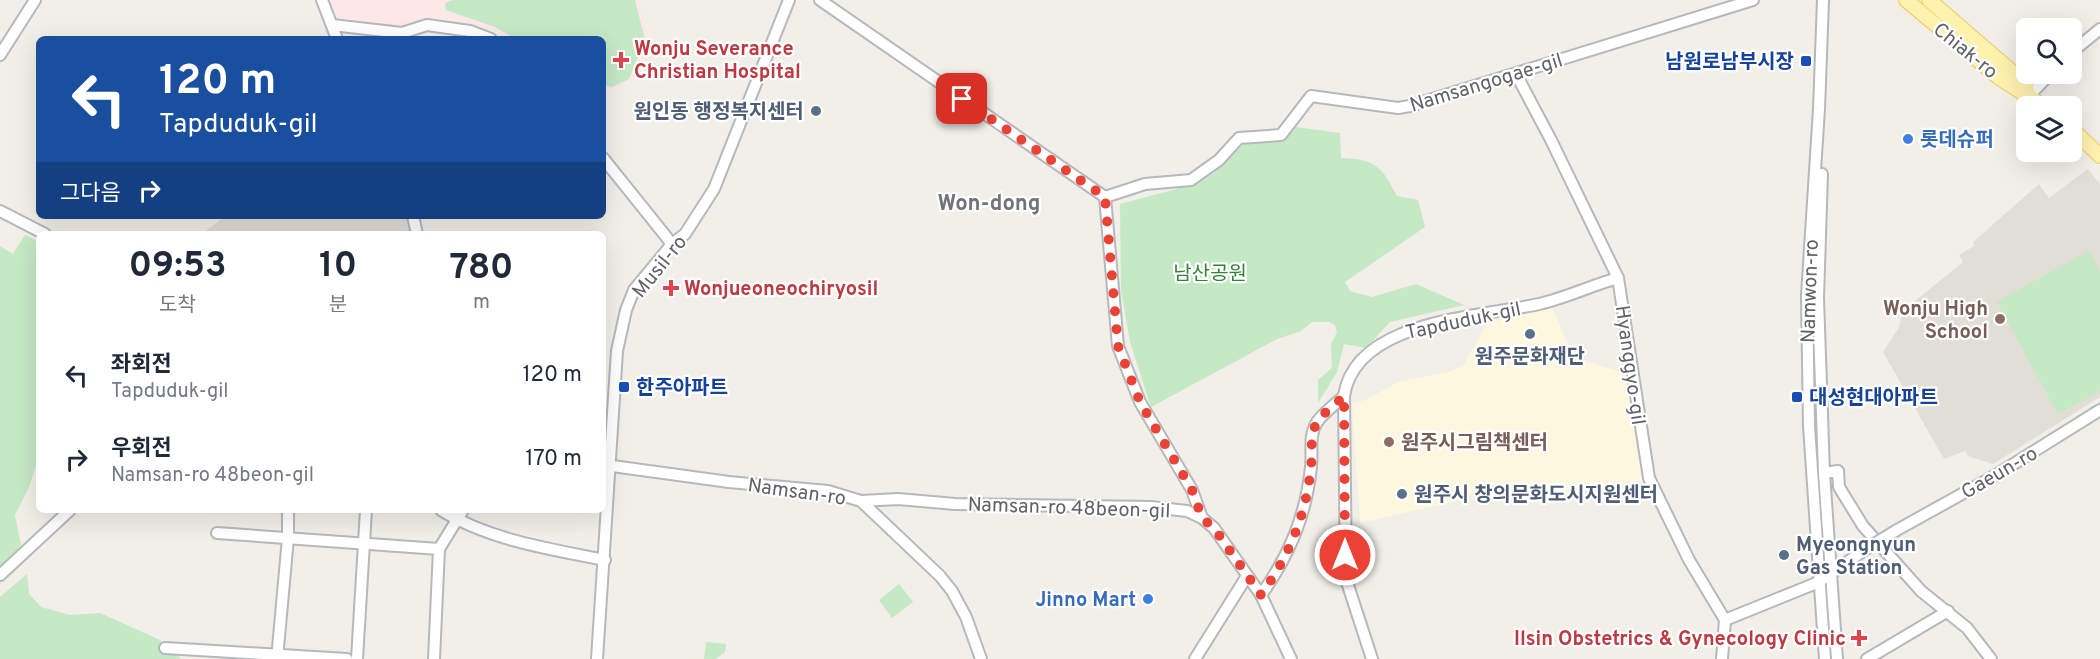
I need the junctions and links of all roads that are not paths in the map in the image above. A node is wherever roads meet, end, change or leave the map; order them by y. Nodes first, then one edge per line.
1 (35, 0) edge
2 (322, 0) edge
3 (789, 0) edge
4 (820, 0) edge
5 (1753, 0) edge
6 (1823, 0) edge
7 (1830, 0) edge
8 (1906, 0) edge
9 (1929, 0) edge
10 (332, 25) junction
11 (2100, 29) edge
12 (336, 36) edge
13 (482, 36) edge
14 (2082, 44) edge
15 (0, 55) edge
16 (1516, 75) junction
17 (2040, 84) edge
18 (2029, 96) junction
19 (2082, 139) edge
20 (2100, 156) edge
21 (606, 162) edge
22 (1105, 197) junction
23 (0, 210) edge
24 (39, 231) edge
25 (672, 244) junction
26 (1618, 278) junction
27 (1344, 396) junction
28 (2100, 410) edge
29 (607, 465) edge
30 (1824, 473) junction
31 (861, 501) junction
32 (606, 512) edge
33 (67, 513) edge
34 (288, 513) edge
35 (366, 513) edge
36 (446, 513) edge
37 (461, 513) edge
38 (606, 513) edge
39 (1202, 518) junction
40 (457, 520) junction
41 (217, 533) dead end
42 (288, 538) junction
43 (366, 543) junction
44 (439, 549) junction
45 (605, 560) junction
46 (1832, 574) junction
47 (0, 575) edge
48 (1247, 576) junction
49 (1819, 582) junction
50 (1261, 595) junction
51 (1948, 611) junction
52 (1725, 620) junction
53 (165, 648) dead end
54 (277, 657) edge
55 (1990, 658) edge
56 (346, 659) edge
57 (357, 659) edge
58 (434, 659) edge
59 (597, 659) edge
60 (981, 659) edge
61 (1194, 659) edge
62 (1291, 659) edge
63 (1372, 659) edge
64 (1722, 659) edge
65 (1825, 659) edge
66 (1838, 659) edge
67 (1867, 659) edge

1 - 15 street
2 - 10 street
3 - 25 street, Musil-ro
4 - 22 street
5 - 16 street, Namsangogae-gil
6 - 49 street, Namwon-ro
7 - 30 street, Namwon-ro
8 - 18 main road, Chiak-ro
9 - 18 main road, Chiak-ro
10 - 12 street
10 - 13 street
11 - 14 street
16 - 22 street, Namsangogae-gil
16 - 26 street, Hyanggyo-gil
17 - 18 street
19 - 20 main road
21 - 25 street
22 - 39 street
23 - 24 street
25 - 29 street, Musil-ro
26 - 27 street, Tapduduk-gil
26 - 52 street, Hyanggyo-gil
27 - 50 street, Tapduduk-gil
27 - 63 street
28 - 46 street, Gaeun-ro, bridge
29 - 31 street, Namsan-ro
29 - 32 street, Musil-ro
30 - 46 street, Namwon-ro
30 - 51 street
31 - 39 street, Namsan-ro 48beon-gil
31 - 60 street, Namsan-ro
33 - 47 street
34 - 42 street
35 - 43 street
36 - 40 street
37 - 40 street
38 - 45 street, Musil-ro
39 - 48 street
40 - 44 street
40 - 45 street
41 - 42 street
42 - 43 street
42 - 54 street
43 - 44 street
43 - 57 street
44 - 58 street
45 - 59 street, Musil-ro
46 - 49 street
46 - 66 street, Namwon-ro
48 - 50 street
48 - 61 street
49 - 52 street
49 - 65 street, Namwon-ro
50 - 62 street
51 - 55 street
51 - 67 street
52 - 64 street
53 - 54 street
54 - 56 street

